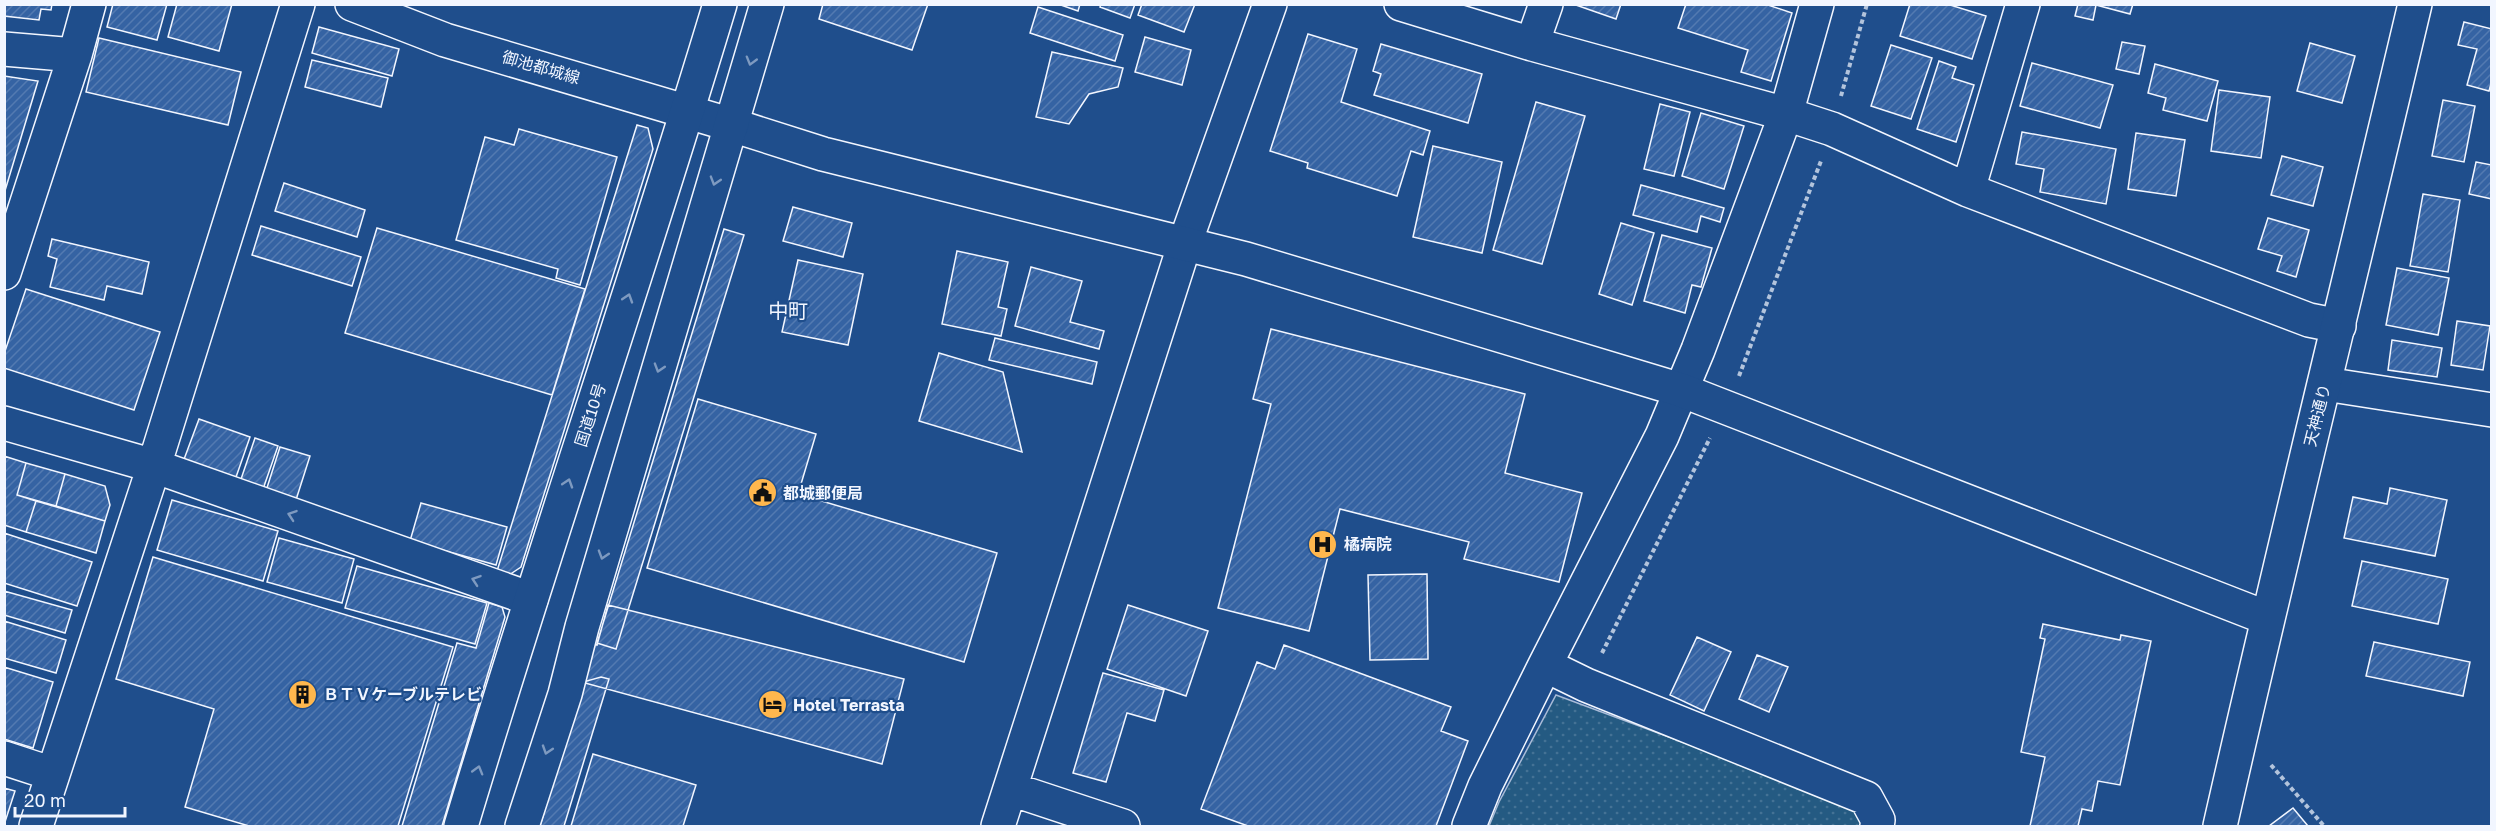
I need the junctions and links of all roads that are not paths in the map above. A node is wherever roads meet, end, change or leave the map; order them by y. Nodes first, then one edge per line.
1 (88, 4) edge
2 (298, 4) edge
3 (352, 4) edge
4 (720, 4) edge
5 (767, 4) edge
6 (1270, 4) edge
7 (1401, 4) edge
8 (1546, 4) edge
9 (1817, 4) edge
10 (2023, 4) edge
11 (2415, 4) edge
12 (1532, 44) junction
13 (4, 49) edge
14 (75, 55) junction
15 (688, 112) junction
16 (1786, 114) junction
17 (732, 125) junction
18 (1968, 190) junction
19 (1185, 243) junction
20 (4, 273) edge
21 (2339, 326) junction
22 (2325, 384) junction
23 (1681, 390) junction
24 (2492, 410) edge
25 (4, 423) edge
26 (154, 466) junction
27 (531, 599) junction
28 (2267, 618) junction
29 (1545, 665) junction
30 (4, 758) edge
31 (53, 774) junction
32 (1011, 789) junction
33 (36, 826) edge
34 (461, 826) edge
35 (522, 826) edge
36 (998, 826) edge
37 (1123, 826) edge
38 (1469, 826) edge
39 (1876, 826) edge
40 (2220, 826) edge

1 - 14 main road
2 - 26 main road
3 - 15 main road, 御池都城線
4 - 15 main road, 国道10号
5 -> 17 main road
6 - 19 main road
7 - 12 main road
8 - 12 main road
9 - 16 main road
10 - 18 main road
11 - 21 main road, 天神通り
12 - 16 main road
13 - 14 main road
14 - 20 main road
15 - 17 main road, 御池都城線
27 -> 15 main road, 国道10号
16 - 18 main road
16 - 23 main road
17 - 19 main road, 御池都城線
17 -> 35 main road
18 - 21 main road
19 - 23 main road, 御池都城線
19 - 32 main road
21 - 22 main road, 天神通り
22 - 24 main road
22 - 28 main road, 天神通り
23 - 28 main road, 御池都城線
23 - 29 main road
25 - 26 main road
27 -> 26 main road
26 - 31 main road
34 -> 27 main road, 国道10号
28 - 40 main road, 天神通り
29 - 38 main road
29 - 39 main road
30 - 31 main road
31 - 33 main road
32 - 36 main road
32 - 37 main road

